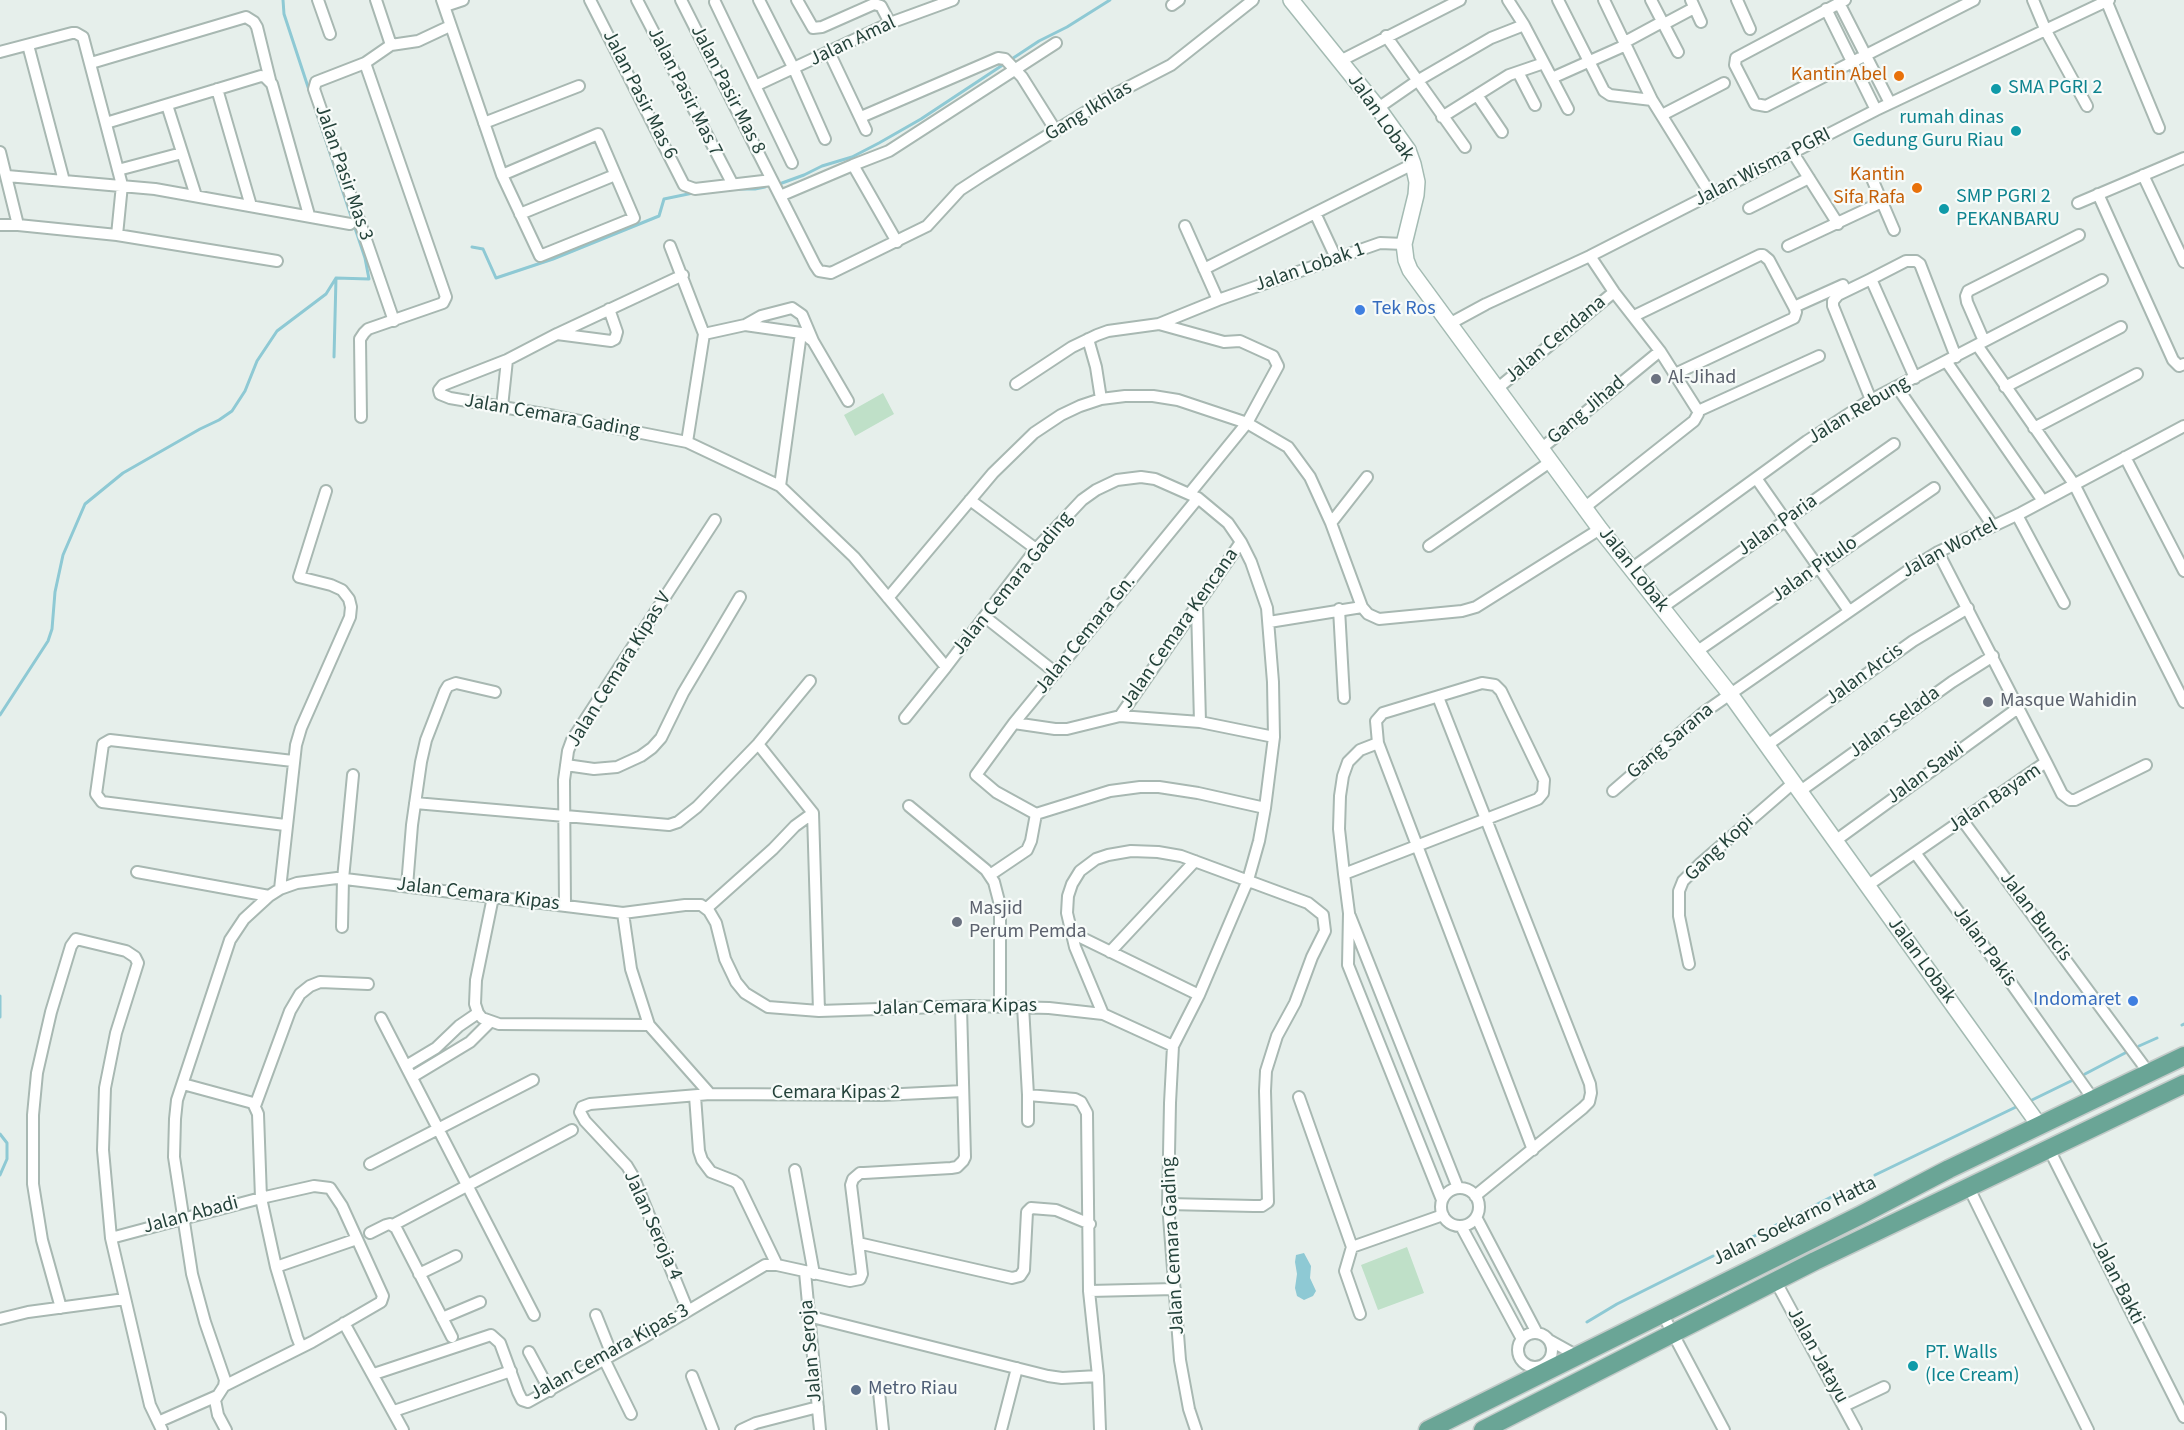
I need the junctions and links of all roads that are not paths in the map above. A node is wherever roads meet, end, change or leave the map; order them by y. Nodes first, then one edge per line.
1 (318, 0) edge
2 (376, 0) edge
3 (463, 0) edge
4 (590, 0) edge
5 (637, 0) edge
6 (681, 0) edge
7 (759, 0) edge
8 (798, 0) edge
9 (850, 0) edge
10 (953, 0) edge
11 (1253, 0) edge
12 (1291, 0) edge
13 (1460, 0) edge
14 (1508, 0) edge
15 (1558, 0) edge
16 (1604, 0) edge
17 (1651, 0) edge
18 (1737, 0) edge
19 (1974, 0) edge
20 (2033, 0) edge
21 (2107, 0) edge
22 (1842, 1) edge
23 (715, 2) dead end
24 (444, 3) edge
25 (1695, 3) edge
26 (1826, 9) junction
27 (856, 12) junction
28 (1701, 22) dead end
29 (890, 23) junction
30 (1663, 23) junction
31 (1524, 25) junction
32 (450, 26) junction
33 (1750, 28) dead end
34 (2046, 31) junction
35 (330, 34) dead end
36 (1386, 36) junction
37 (1056, 43) dead end
38 (1625, 43) junction
39 (28, 45) junction
40 (392, 45) junction
41 (0, 52) edge
42 (829, 52) junction
43 (1678, 52) dead end
44 (1866, 54) junction
45 (1340, 61) junction
46 (1589, 62) junction
47 (1852, 62) junction
48 (91, 63) junction
49 (365, 63) junction
50 (1544, 63) junction
51 (794, 69) junction
52 (1016, 69) junction
53 (1518, 72) junction
54 (1552, 78) junction
55 (270, 80) junction
56 (1417, 81) junction
57 (1724, 84) dead end
58 (579, 86) dead end
59 (754, 87) junction
60 (217, 89) junction
61 (1477, 95) junction
62 (1652, 100) junction
63 (1890, 103) junction
64 (167, 105) junction
65 (1535, 105) dead end
66 (2087, 106) dead end
67 (1378, 108) junction
68 (1568, 109) dead end
69 (1876, 110) junction
70 (1662, 115) junction
71 (861, 117) junction
72 (1442, 117) junction
73 (106, 123) junction
74 (484, 123) junction
75 (2159, 128) dead end
76 (866, 130) dead end
77 (1056, 131) junction
78 (1502, 132) dead end
79 (825, 139) dead end
80 (1465, 147) dead end
81 (0, 152) edge
82 (182, 153) junction
83 (1793, 153) junction
84 (2184, 158) edge
85 (792, 163) dead end
86 (1413, 164) junction
87 (853, 165) junction
88 (118, 170) junction
89 (502, 175) junction
90 (615, 175) junction
91 (2143, 175) junction
92 (7, 176) junction
93 (1809, 178) junction
94 (772, 180) junction
95 (1873, 181) dead end
96 (64, 182) junction
97 (732, 183) junction
98 (122, 185) junction
99 (2097, 194) junction
100 (1711, 195) junction
101 (196, 196) junction
102 (780, 196) junction
103 (1882, 202) junction
104 (2078, 203) dead end
105 (251, 206) junction
106 (1749, 208) dead end
107 (1315, 213) junction
108 (520, 214) junction
109 (309, 215) junction
110 (350, 224) dead end
111 (1838, 224) junction
112 (0, 225) edge
113 (18, 225) junction
114 (1185, 226) dead end
115 (1894, 230) dead end
116 (117, 235) junction
117 (2079, 235) dead end
118 (897, 242) junction
119 (1404, 244) junction
120 (670, 246) dead end
121 (1788, 246) dead end
122 (1590, 256) junction
123 (1336, 258) junction
124 (1904, 259) dead end
125 (277, 261) dead end
126 (2184, 262) edge
127 (1204, 268) junction
128 (683, 275) junction
129 (1871, 279) junction
130 (2102, 280) dead end
131 (1614, 292) junction
132 (1218, 300) junction
133 (1794, 307) junction
134 (609, 309) junction
135 (1634, 316) junction
136 (394, 321) junction
137 (1451, 323) junction
138 (1159, 324) junction
139 (745, 325) junction
140 (2121, 327) dead end
141 (704, 333) junction
142 (801, 333) junction
143 (556, 334) junction
144 (1088, 339) junction
145 (813, 341) junction
146 (1981, 343) junction
147 (1660, 351) junction
148 (1819, 356) dead end
149 (1951, 359) junction
150 (507, 360) junction
151 (2184, 364) edge
152 (1675, 374) junction
153 (2137, 374) dead end
154 (1915, 378) junction
155 (1016, 384) dead end
156 (1897, 387) junction
157 (2005, 387) junction
158 (1498, 388) junction
159 (1101, 399) junction
160 (1871, 400) junction
161 (848, 401) dead end
162 (501, 407) junction
163 (1696, 416) junction
164 (361, 417) dead end
165 (1247, 423) junction
166 (2184, 426) edge
167 (2034, 428) junction
168 (687, 442) junction
169 (1894, 444) dead end
170 (1546, 455) junction
171 (2126, 457) junction
172 (1367, 477) dead end
173 (1756, 478) junction
174 (2074, 484) junction
175 (780, 486) junction
176 (1934, 488) dead end
177 (326, 491) dead end
178 (1194, 496) junction
179 (970, 500) junction
180 (2043, 501) junction
181 (1584, 508) junction
182 (2017, 514) junction
183 (715, 520) dead end
184 (1787, 520) junction
185 (1330, 523) junction
186 (1993, 526) junction
187 (1600, 529) junction
188 (1241, 542) junction
189 (1429, 546) dead end
190 (1036, 549) junction
191 (1938, 552) junction
192 (1631, 569) junction
193 (1819, 569) junction
194 (2184, 571) edge
195 (740, 597) dead end
196 (888, 598) junction
197 (2064, 603) dead end
198 (1197, 606) junction
199 (1362, 607) junction
200 (1663, 607) junction
201 (1968, 608) junction
202 (1340, 609) junction
203 (1849, 611) junction
204 (985, 617) junction
205 (1269, 622) junction
206 (1696, 652) junction
207 (1993, 656) junction
208 (946, 668) junction
209 (1056, 673) junction
210 (810, 681) dead end
211 (495, 692) dead end
212 (1730, 694) junction
213 (1438, 697) junction
214 (1344, 699) dead end
215 (2184, 702) edge
216 (2018, 708) junction
217 (1119, 716) junction
218 (905, 718) dead end
219 (1200, 722) junction
220 (1014, 723) junction
221 (1274, 737) junction
222 (1378, 743) junction
223 (758, 744) junction
224 (1766, 746) junction
225 (293, 761) junction
226 (2046, 762) junction
227 (566, 765) junction
228 (2146, 765) dead end
229 (353, 774) dead end
230 (1796, 788) junction
231 (1613, 791) dead end
232 (415, 803) junction
233 (909, 806) dead end
234 (1265, 808) junction
235 (813, 813) junction
236 (1036, 814) junction
237 (564, 815) junction
238 (1486, 819) junction
239 (1963, 820) junction
240 (285, 825) junction
241 (1835, 841) junction
242 (1417, 845) junction
243 (1916, 854) junction
244 (1195, 861) junction
245 (137, 872) dead end
246 (1344, 874) junction
247 (990, 875) junction
248 (343, 879) junction
249 (1248, 880) junction
250 (407, 886) junction
251 (1867, 886) junction
252 (280, 889) junction
253 (269, 896) junction
254 (493, 897) junction
255 (565, 905) junction
256 (707, 908) junction
257 (623, 913) junction
258 (1349, 913) junction
259 (342, 927) dead end
260 (1070, 932) junction
261 (1110, 952) junction
262 (1689, 964) dead end
263 (368, 984) dead end
264 (1199, 994) junction
265 (961, 1006) junction
266 (1000, 1006) junction
267 (1023, 1006) junction
268 (819, 1011) junction
269 (478, 1013) junction
270 (1103, 1014) junction
271 (381, 1018) dead end
272 (490, 1023) junction
273 (649, 1024) junction
274 (448, 1037) junction
275 (1173, 1046) junction
276 (458, 1049) junction
277 (425, 1054) junction
278 (2184, 1056) edge
279 (432, 1065) junction
280 (406, 1066) junction
281 (2149, 1073) junction
282 (412, 1077) junction
283 (533, 1080) dead end
284 (183, 1084) junction
285 (2184, 1084) edge
286 (963, 1091) junction
287 (710, 1094) junction
288 (1028, 1095) junction
289 (695, 1096) junction
290 (1299, 1097) dead end
291 (2093, 1099) junction
292 (255, 1106) junction
293 (1028, 1121) dead end
294 (2039, 1125) junction
295 (438, 1129) junction
296 (572, 1130) dead end
297 (2049, 1149) junction
298 (1533, 1150) junction
299 (370, 1164) dead end
300 (795, 1170) dead end
301 (467, 1186) junction
302 (1968, 1186) junction
303 (1458, 1188) junction
304 (1475, 1196) junction
305 (261, 1198) junction
306 (1442, 1200) junction
307 (1168, 1204) junction
308 (1443, 1215) junction
309 (183, 1217) junction
310 (1476, 1217) junction
311 (1090, 1224) junction
312 (393, 1225) junction
313 (1461, 1226) junction
314 (370, 1233) dead end
315 (111, 1238) junction
316 (357, 1239) junction
317 (858, 1243) junction
318 (1352, 1247) junction
319 (456, 1256) dead end
320 (777, 1264) junction
321 (276, 1267) junction
322 (810, 1273) junction
323 (419, 1274) junction
324 (1776, 1282) junction
325 (1175, 1289) junction
326 (1089, 1292) junction
327 (125, 1299) junction
328 (480, 1302) dead end
329 (61, 1308) junction
330 (688, 1311) junction
331 (1662, 1312) junction
332 (1359, 1314) dead end
333 (534, 1315) dead end
334 (596, 1315) dead end
335 (808, 1316) junction
336 (442, 1318) junction
337 (0, 1319) edge
338 (344, 1323) junction
339 (1537, 1333) junction
340 (1673, 1334) junction
341 (452, 1337) dead end
342 (1522, 1339) junction
343 (1549, 1340) junction
344 (301, 1347) junction
345 (529, 1352) dead end
346 (1519, 1355) junction
347 (1576, 1355) junction
348 (608, 1357) junction
349 (1017, 1368) junction
350 (511, 1371) junction
351 (374, 1374) junction
352 (692, 1376) dead end
353 (1098, 1376) junction
354 (1519, 1384) junction
355 (224, 1386) junction
356 (1884, 1387) dead end
357 (550, 1390) junction
358 (879, 1392) dead end
359 (217, 1396) junction
360 (1844, 1406) junction
361 (818, 1407) junction
362 (394, 1411) junction
363 (631, 1414) dead end
364 (2184, 1417) edge
365 (0, 1418) edge
366 (160, 1426) edge
367 (0, 1430) edge
368 (226, 1430) edge
369 (403, 1430) edge
370 (713, 1430) edge
371 (741, 1430) edge
372 (820, 1430) edge
373 (883, 1430) edge
374 (1001, 1430) edge
375 (1100, 1430) edge
376 (1196, 1430) edge
377 (1428, 1430) edge
378 (1482, 1430) edge
379 (1724, 1430) edge
380 (1856, 1430) edge
381 (2088, 1430) edge

1 - 35 street
2 - 40 street
3 - 24 street
4 - 97 street, Jalan Pasir Mas 6
5 - 97 street, Jalan Pasir Mas 7
6 - 94 street, Jalan Pasir Mas 8
7 - 51 street
8 - 27 street
9 - 27 street
10 - 29 street, Jalan Amal
11 - 77 street, Gang Ikhlas
12 - 45 main road, Jalan Lobak
13 - 36 street
14 - 31 street
15 - 46 street
16 - 38 street
17 - 30 street
18 - 33 street
19 - 44 street
20 - 34 street
21 - 34 street, Jalan Wisma PGRI
21 - 75 street
22 - 26 street
22 - 44 street
23 - 59 street
24 - 32 street
25 - 28 street
25 - 30 street
26 - 47 street
26 - 47 street
27 - 29 street
29 - 42 street, Jalan Amal
30 - 38 street
30 - 43 street
31 - 50 street
31 - 56 street
32 - 40 street
32 - 74 street
34 - 63 street, Jalan Wisma PGRI
34 - 66 street
36 - 45 street
36 - 56 street
37 - 52 street
38 - 46 street
38 - 62 street
39 - 41 street
39 - 48 street
39 - 96 street
40 - 49 street, Jalan Pasir Mas 3
42 - 51 street, Jalan Amal
42 - 71 street
44 - 47 street
44 - 63 street
45 - 67 main road, Jalan Lobak
46 - 54 street
46 - 62 street
47 - 69 street
48 - 55 street
48 - 73 street
49 - 136 street, Jalan Pasir Mas 3
49 - 136 street
50 - 53 street
50 - 54 street
51 - 59 street, Jalan Amal
51 - 79 street
52 - 71 street
52 - 77 street
52 - 87 street
53 - 61 street
53 - 65 street
54 - 68 street
55 - 60 street
55 - 109 street
56 - 67 street
56 - 72 street
57 - 70 street
58 - 74 street
59 - 85 street
60 - 64 street
60 - 105 street
61 - 72 street
61 - 78 street
62 - 70 street
63 - 69 street, Jalan Wisma PGRI
64 - 73 street
64 - 82 street
67 - 86 main road, Jalan Lobak
69 - 83 street, Jalan Wisma PGRI
70 - 100 street
71 - 76 street
72 - 80 street
73 - 88 street
74 - 89 street
77 - 118 street, Gang Ikhlas
81 - 92 street
82 - 88 street
82 - 101 street
83 - 93 street
83 - 100 street, Jalan Wisma PGRI
84 - 91 street
86 - 107 street
86 - 119 main road, Jalan Lobak
87 - 102 street
87 - 118 street
88 - 98 street
89 - 90 street
89 - 108 street
90 - 108 street
90 - 108 street
91 - 99 street
91 - 126 street
92 - 96 street
92 - 113 street
93 - 106 street
93 - 111 street
94 - 97 street
94 - 102 street, Jalan Pasir Mas 8
95 - 103 street
96 - 98 street
98 - 101 street
98 - 116 street
99 - 104 street
99 - 151 street
100 - 122 street, Jalan Wisma PGRI
101 - 105 street
102 - 118 street, Jalan Pasir Mas 8
103 - 111 street
103 - 115 street
105 - 109 street
107 - 123 street
107 - 127 street
109 - 110 street
111 - 121 street
112 - 113 street
113 - 116 street
114 - 127 street
116 - 125 street
117 - 146 street
119 - 123 street, Jalan Lobak 1
119 - 137 main road, Jalan Lobak
120 - 128 street
122 - 131 street
122 - 137 street, Jalan Wisma PGRI
123 - 132 street, Jalan Lobak 1
124 - 133 street
127 - 132 street
128 - 134 street
128 - 141 street
129 - 149 street
129 - 154 street
129 - 160 street
130 - 146 street, Jalan Rebung
131 - 135 street
131 - 158 street, Jalan Cendana
132 - 138 street, Jalan Lobak 1
133 - 135 street
133 - 152 street
134 - 143 street
134 - 143 street
135 - 147 street
136 - 164 street
137 - 158 main road, Jalan Lobak
138 - 144 street
138 - 165 street, Jalan Cemara Gn.
139 - 141 street
139 - 142 street
139 - 145 street
140 - 157 street
141 - 168 street
142 - 145 street
142 - 175 street
143 - 150 street
144 - 155 street
144 - 159 street
145 - 161 street
146 - 149 street, Jalan Rebung
146 - 157 street
147 - 152 street
147 - 170 street, Gang Jihad
148 - 163 street
149 - 154 street, Jalan Rebung
149 - 180 street
150 - 162 street
150 - 162 street, Jalan Cemara Gading
152 - 163 street
153 - 167 street
154 - 156 street, Jalan Rebung
156 - 160 street, Jalan Rebung
156 - 186 street
157 - 167 street
158 - 170 main road, Jalan Lobak
159 - 165 street
159 - 179 street
160 - 173 street, Jalan Rebung
162 - 168 street, Jalan Cemara Gading
163 - 181 street
165 - 178 street, Jalan Cemara Gn.
165 - 185 street
166 - 171 street, Jalan Wortel
167 - 174 street
168 - 175 street, Jalan Cemara Gading
169 - 184 street, Jalan Paria
170 - 181 main road, Jalan Lobak
170 - 189 street, Gang Jihad
171 - 174 street, Jalan Wortel
171 - 194 street
172 - 185 street
173 - 184 street
173 - 192 street, Jalan Rebung
174 - 180 street, Jalan Wortel
174 - 215 street
175 - 196 street, Jalan Cemara Gading
176 - 193 street, Jalan Pitulo
177 - 225 street
178 - 188 street, Jalan Cemara Gading
178 - 190 street, Jalan Cemara Gading
178 - 209 street, Jalan Cemara Gn.
179 - 190 street
179 - 196 street
180 - 182 street, Jalan Wortel
181 - 187 main road, Jalan Lobak
182 - 186 street, Jalan Wortel
182 - 197 street
183 - 227 street, Jalan Cemara Kipas V
184 - 193 street
184 - 200 street, Jalan Paria
185 - 199 street
186 - 191 street, Jalan Wortel
187 - 192 main road, Jalan Lobak
187 - 199 street
188 - 198 street, Jalan Cemara Kencana
188 - 205 street, Jalan Cemara Gading
190 - 204 street, Jalan Cemara Gading
191 - 201 street
191 - 203 street, Jalan Wortel
192 - 200 main road, Jalan Lobak
193 - 203 street
193 - 206 street, Jalan Pitulo
195 - 227 street
196 - 208 street, Jalan Cemara Gading
198 - 217 street, Jalan Cemara Kencana
198 - 219 street
199 - 202 street
200 - 206 main road, Jalan Lobak
201 - 207 street
201 - 224 street, Jalan Arcis
202 - 205 street
202 - 214 street
203 - 212 street, Jalan Wortel
204 - 208 street, Jalan Cemara Gading
204 - 209 street
205 - 221 street, Jalan Cemara Gading
206 - 212 main road, Jalan Lobak
207 - 216 street
207 - 230 street, Jalan Selada
208 - 218 street
209 - 220 street, Jalan Cemara Gn.
210 - 223 street
211 - 232 street
212 - 224 main road, Jalan Lobak
212 - 231 street, Gang Sarana
213 - 222 street
213 - 238 street
213 - 238 street
216 - 226 street
216 - 241 street, Jalan Sawi
217 - 219 street
217 - 220 street
219 - 221 street
220 - 236 street, Jalan Cemara Gn.
221 - 234 street, Jalan Cemara Gading
222 - 242 street
222 - 246 street
223 - 235 street
223 - 237 street
224 - 230 main road, Jalan Lobak
225 - 240 street
225 - 240 street
226 - 228 street, Jalan Bayam
226 - 239 street, Jalan Bayam
227 - 237 street, Jalan Cemara Kipas V
229 - 248 street
230 - 241 main road, Jalan Lobak
230 - 262 street, Gang Kopi
232 - 237 street
232 - 250 street
233 - 247 street
234 - 236 street
234 - 249 street, Jalan Cemara Gading
235 - 256 street
235 - 268 street
236 - 247 street
237 - 255 street, Jalan Cemara Kipas V
238 - 242 street
238 - 298 street
239 - 243 street, Jalan Bayam
239 - 281 street, Jalan Buncis
240 - 252 street
241 - 251 main road, Jalan Lobak
242 - 246 street
242 - 298 street
243 - 251 street, Jalan Bayam
243 - 291 street, Jalan Pakis
244 - 249 street
244 - 260 street
244 - 261 street
245 - 253 street
246 - 258 street
247 - 266 street
248 - 250 street, Jalan Cemara Kipas
248 - 252 street, Jalan Cemara Kipas
248 - 259 street
249 - 264 street, Jalan Cemara Gading
249 - 307 street
250 - 254 street, Jalan Cemara Kipas
251 - 294 main road, Jalan Lobak
252 - 253 street, Jalan Cemara Kipas
253 - 284 street, Jalan Cemara Kipas
254 - 255 street, Jalan Cemara Kipas
254 - 269 street
255 - 257 street, Jalan Cemara Kipas
256 - 257 street, Jalan Cemara Kipas
256 - 268 street, Jalan Cemara Kipas
257 - 273 street
258 - 303 street
258 - 306 street
260 - 261 street
260 - 270 street
261 - 264 street
263 - 292 street
264 - 275 street, Jalan Cemara Gading
265 - 266 street, Jalan Cemara Kipas
265 - 268 street, Jalan Cemara Kipas
265 - 286 street
266 - 267 street, Jalan Cemara Kipas
267 - 270 street, Jalan Cemara Kipas
267 - 288 street
269 - 272 street
269 - 274 street
270 - 275 street, Jalan Cemara Kipas
271 - 280 street
272 - 273 street
272 - 276 street
273 - 287 street
274 - 276 street
274 - 277 street
275 - 307 street, Jalan Cemara Gading
276 - 279 street
277 - 279 street
277 - 280 street
278 - 281 main road, Jalan Soekarno Hatta
279 - 282 street
280 - 282 street
281 - 291 main road, Jalan Soekarno Hatta
282 - 295 street
283 - 295 street
284 - 292 street
284 - 309 street, Jalan Cemara Kipas
285 - 297 main road
286 - 287 street, Cemara Kipas 2
286 - 317 street
287 - 289 street, Jalan Seroja 4
288 - 293 street
288 - 311 street
289 - 320 street
289 - 330 street, Jalan Seroja 4
290 - 318 street
291 - 294 main road, Jalan Soekarno Hatta
292 - 305 street
294 - 331 main road, Jalan Soekarno Hatta
295 - 299 street
295 - 301 street
296 - 301 street
297 - 302 main road
297 - 364 street, Jalan Bakti
298 - 304 street
300 - 322 street, Jalan Seroja
301 - 312 street
301 - 333 street
302 - 324 main road
302 - 381 street
303 - 304 street
303 - 306 street
304 - 310 street
305 - 309 street, Jalan Abadi
305 - 316 street
305 - 321 street, Jalan Abadi
306 - 308 street
307 - 325 street, Jalan Cemara Gading
308 - 313 street
308 - 318 street
309 - 315 street, Jalan Abadi
309 - 355 street, Jalan Cemara Kipas
310 - 313 street
310 - 339 street
311 - 317 street
311 - 326 street
312 - 314 street
312 - 323 street
313 - 342 street
315 - 327 street
315 - 329 street
316 - 321 street
316 - 338 street
317 - 322 street
318 - 332 street
319 - 323 street
320 - 322 street
320 - 330 street, Jalan Cemara Kipas 3
321 - 344 street, Jalan Abadi
322 - 335 street, Jalan Seroja
323 - 336 street
324 - 340 main road
324 - 360 street, Jalan Jatayu
325 - 326 street
325 - 376 street, Jalan Cemara Gading
326 - 353 street
327 - 329 street
327 - 366 street
328 - 336 street
329 - 337 street
330 - 348 street, Jalan Cemara Kipas 3
331 - 340 street
331 - 347 main road, Jalan Soekarno Hatta
334 - 348 street
335 - 349 street
335 - 361 street, Jalan Seroja
336 - 341 street
338 - 344 street
338 - 351 street
339 - 342 street
339 - 343 street
340 - 378 main road
340 - 379 street
342 - 346 street
343 - 346 street
343 - 347 street
344 - 355 street
345 - 357 street
346 - 354 street
347 - 354 main road, Jalan Soekarno Hatta
348 - 357 street, Jalan Cemara Kipas 3
348 - 363 street
349 - 353 street
349 - 374 street
350 - 351 street, Jalan Cemara Kipas 3
350 - 357 street, Jalan Cemara Kipas 3
350 - 362 street
351 - 362 street
352 - 370 street
353 - 375 street
354 - 377 main road, Jalan Soekarno Hatta
355 - 359 street
356 - 360 street
358 - 373 street
359 - 366 street
359 - 368 street
360 - 380 street, Jalan Jatayu
361 - 371 street
361 - 372 street, Jalan Seroja
362 - 369 street
365 - 367 street

